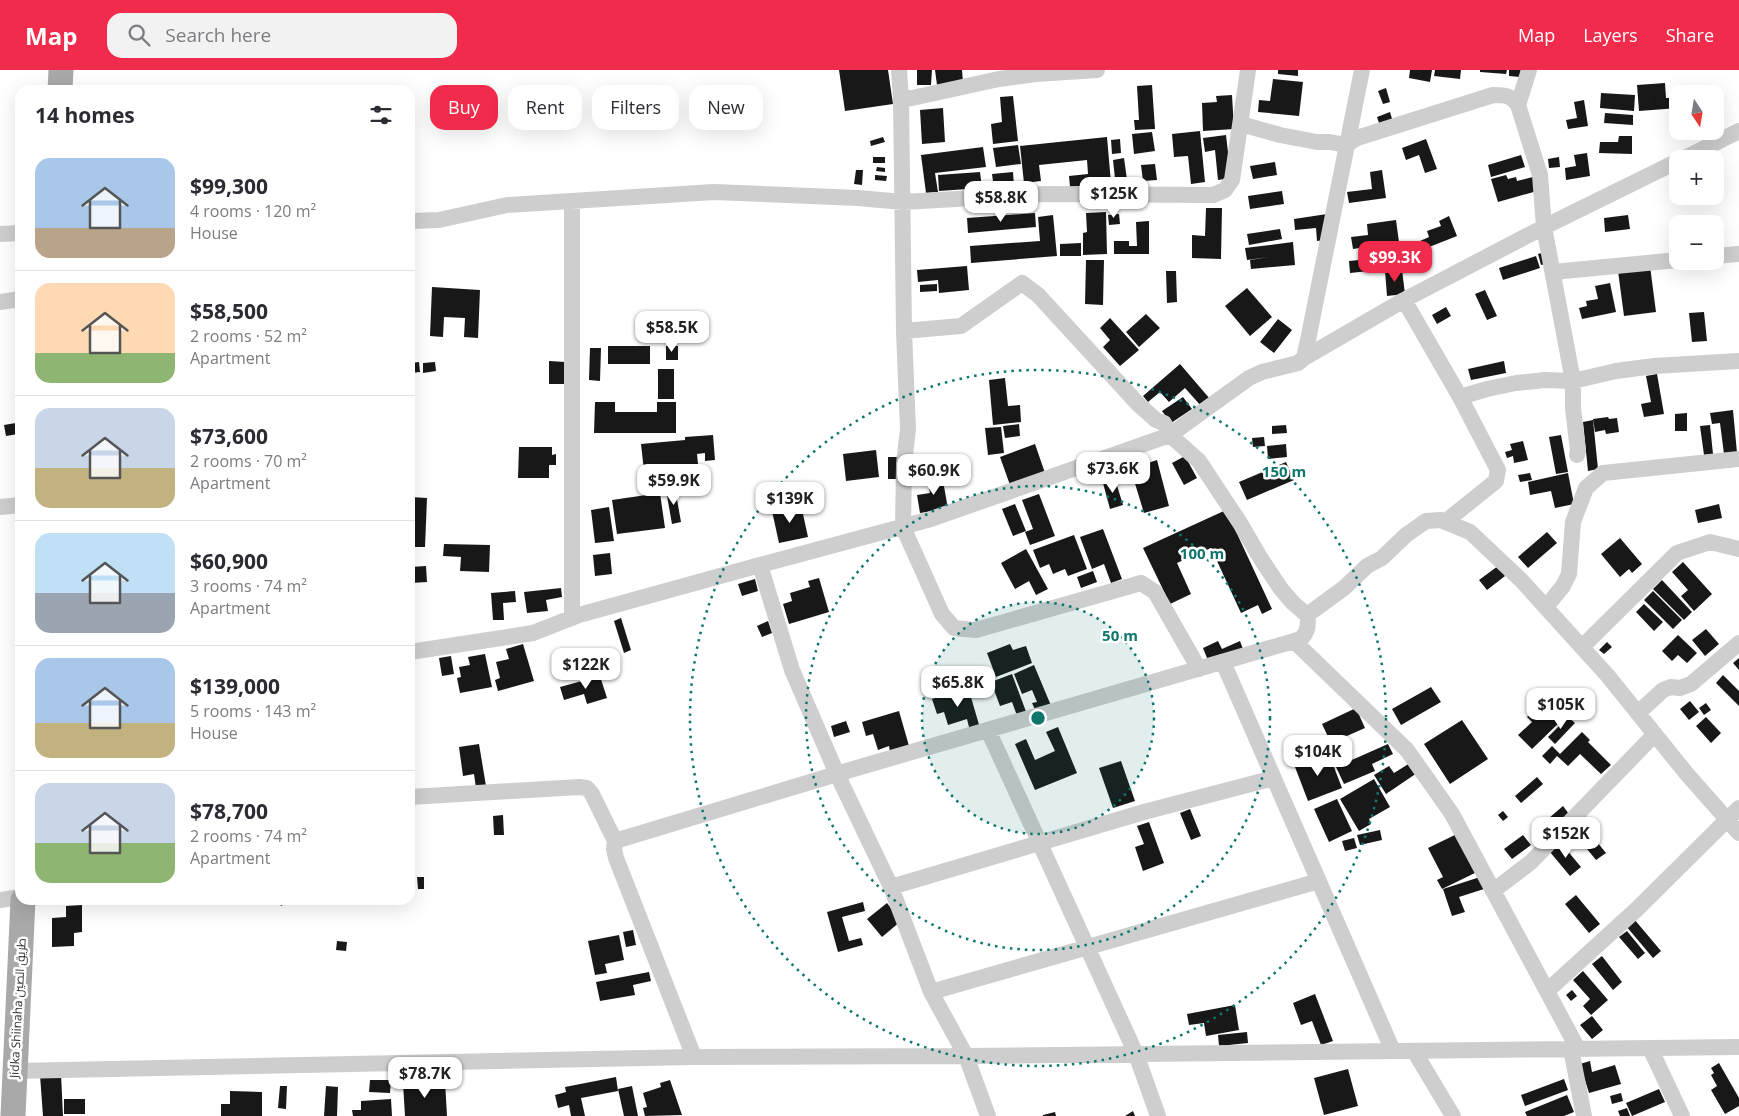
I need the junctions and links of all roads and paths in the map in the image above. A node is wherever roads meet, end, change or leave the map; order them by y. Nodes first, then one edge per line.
1 (61, 70) edge
2 (899, 70) edge
3 (1097, 70) edge
4 (1248, 70) edge
5 (1362, 70) edge
6 (1529, 70) edge
7 (60, 85) edge
8 (901, 99) junction
9 (1518, 105) junction
10 (1241, 124) junction
11 (1739, 131) edge
12 (1346, 144) junction
13 (1700, 150) edge
14 (1669, 165) edge
15 (572, 201) junction
16 (903, 202) junction
17 (415, 221) edge
18 (1544, 227) junction
19 (15, 233) edge
20 (0, 234) edge
21 (1739, 254) edge
22 (1724, 255) edge
23 (1669, 261) edge
24 (1552, 272) junction
25 (15, 300) edge
26 (1404, 300) junction
27 (0, 302) edge
28 (904, 331) junction
29 (1304, 358) junction
30 (1739, 361) edge
31 (1573, 381) junction
32 (1460, 397) junction
33 (1170, 435) junction
34 (1577, 455) dead end
35 (1739, 459) edge
36 (15, 506) edge
37 (0, 507) edge
38 (1445, 522) junction
39 (903, 527) junction
40 (1739, 549) edge
41 (760, 565) junction
42 (1546, 607) junction
43 (1307, 615) junction
44 (572, 618) junction
45 (1294, 641) junction
46 (1739, 643) edge
47 (1582, 647) junction
48 (415, 651) edge
49 (1223, 662) junction
50 (1199, 669) junction
51 (1638, 713) junction
52 (988, 730) junction
53 (1655, 734) junction
54 (837, 774) junction
55 (1274, 778) junction
56 (415, 797) edge
57 (1739, 808) edge
58 (1727, 820) junction
59 (1739, 833) edge
60 (615, 841) junction
61 (1040, 842) junction
62 (1319, 881) junction
63 (891, 886) junction
64 (1493, 892) junction
65 (15, 898) edge
66 (0, 900) edge
67 (24, 905) edge
68 (1087, 947) junction
69 (1547, 991) junction
70 (931, 992) junction
71 (1739, 1047) edge
72 (1650, 1048) junction
73 (1575, 1049) junction
74 (1393, 1051) junction
75 (1414, 1051) junction
76 (1136, 1054) junction
77 (966, 1056) junction
78 (694, 1057) junction
79 (15, 1071) junction
80 (13, 1116) edge
81 (988, 1116) edge
82 (1158, 1116) edge
83 (1453, 1116) edge
84 (1584, 1116) edge
85 (1682, 1116) edge

1 - 7 main road
2 - 8 street
3 - 8 street
4 - 10 street
5 - 12 street
6 - 9 street
8 - 16 street
9 - 12 street
9 - 18 street
10 - 12 street
10 - 16 street
11 - 13 street
12 - 29 street
14 - 18 street
15 - 16 street
15 - 17 street
15 - 44 street
16 - 28 street
18 - 24 street
18 - 26 street
19 - 20 street
21 - 22 street
23 - 24 street
24 - 31 street
25 - 27 street
26 - 29 street
26 - 32 street
28 - 33 street
28 - 39 street
29 - 33 street
30 - 31 street
31 - 32 street
31 - 34 street
32 - 38 street
33 - 39 street
33 - 43 street
35 - 42 street
36 - 37 street
38 - 42 street
38 - 43 street
39 - 41 street
39 - 50 street
40 - 47 street
41 - 44 street
41 - 54 street
42 - 47 street
43 - 45 street
44 - 48 street
45 - 49 street
45 - 64 street
46 - 51 street
47 - 51 street
49 - 50 street
49 - 55 street
50 - 52 street
51 - 53 street
52 - 54 street
52 - 61 street
53 - 58 street
53 - 64 street
54 - 60 street
54 - 63 street
55 - 61 street
55 - 62 street
56 - 60 street
57 - 58 street
58 - 59 street
58 - 69 street
60 - 78 street
61 - 63 street
61 - 68 street
62 - 68 street
62 - 74 street
63 - 70 street
64 - 69 street
65 - 66 street
67 - 79 main road, Jidka Shiinaha طريق الصين
68 - 70 street
68 - 76 street
69 - 73 street
70 - 77 street
71 - 72 street
72 - 73 street
72 - 85 street
73 - 75 street
73 - 84 street
74 - 75 street
74 - 76 street
75 - 83 street
76 - 77 street
76 - 82 street
77 - 78 street
77 - 81 street
78 - 79 street
79 - 80 main road, Jidka Shiinaha طريق الصين

